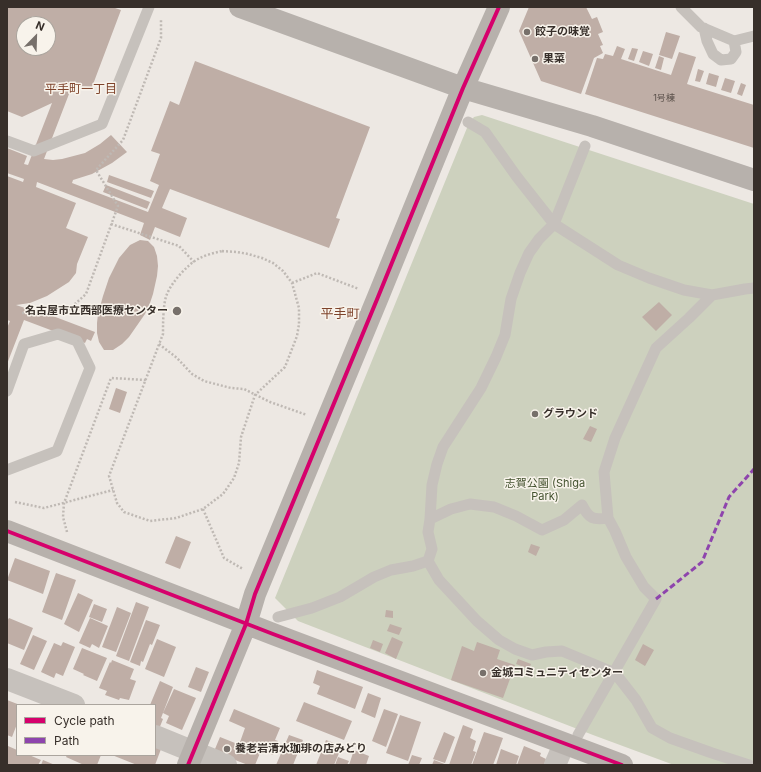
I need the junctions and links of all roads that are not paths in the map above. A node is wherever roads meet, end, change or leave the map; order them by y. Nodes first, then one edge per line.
1 (149, 7) edge
2 (240, 7) edge
3 (499, 7) edge
4 (681, 7) edge
5 (704, 28) junction
6 (754, 36) edge
7 (734, 41) junction
8 (463, 88) junction
9 (468, 122) dead end
10 (7, 141) edge
11 (585, 146) dead end
12 (754, 180) edge
13 (554, 224) junction
14 (754, 288) edge
15 (712, 295) junction
16 (7, 391) edge
17 (7, 470) edge
18 (608, 518) junction
19 (430, 519) junction
20 (7, 531) edge
21 (428, 561) junction
22 (278, 617) dead end
23 (246, 624) junction
24 (615, 673) junction
25 (7, 679) edge
26 (71, 704) edge
27 (156, 737) edge
28 (571, 740) junction
29 (191, 759) edge
30 (226, 765) edge
31 (556, 765) edge
32 (622, 765) edge
33 (749, 765) edge

1 - 10 lane
2 - 8 street
3 - 8 street
4 - 5 lane
5 - 7 lane
5 - 7 lane
6 - 7 lane
8 - 12 street
8 - 23 street
9 - 13 lane
11 - 13 lane
13 - 15 lane
13 - 19 lane
14 - 15 lane
15 - 18 lane
16 - 17 lane
18 - 19 lane
18 - 24 lane
19 - 21 lane
20 - 23 street
21 - 22 lane
21 - 24 lane
23 - 28 street
23 - 29 street
24 - 28 lane
24 - 33 lane
25 - 26 street
27 - 29 street
28 - 31 street
28 - 32 street
29 - 30 street

